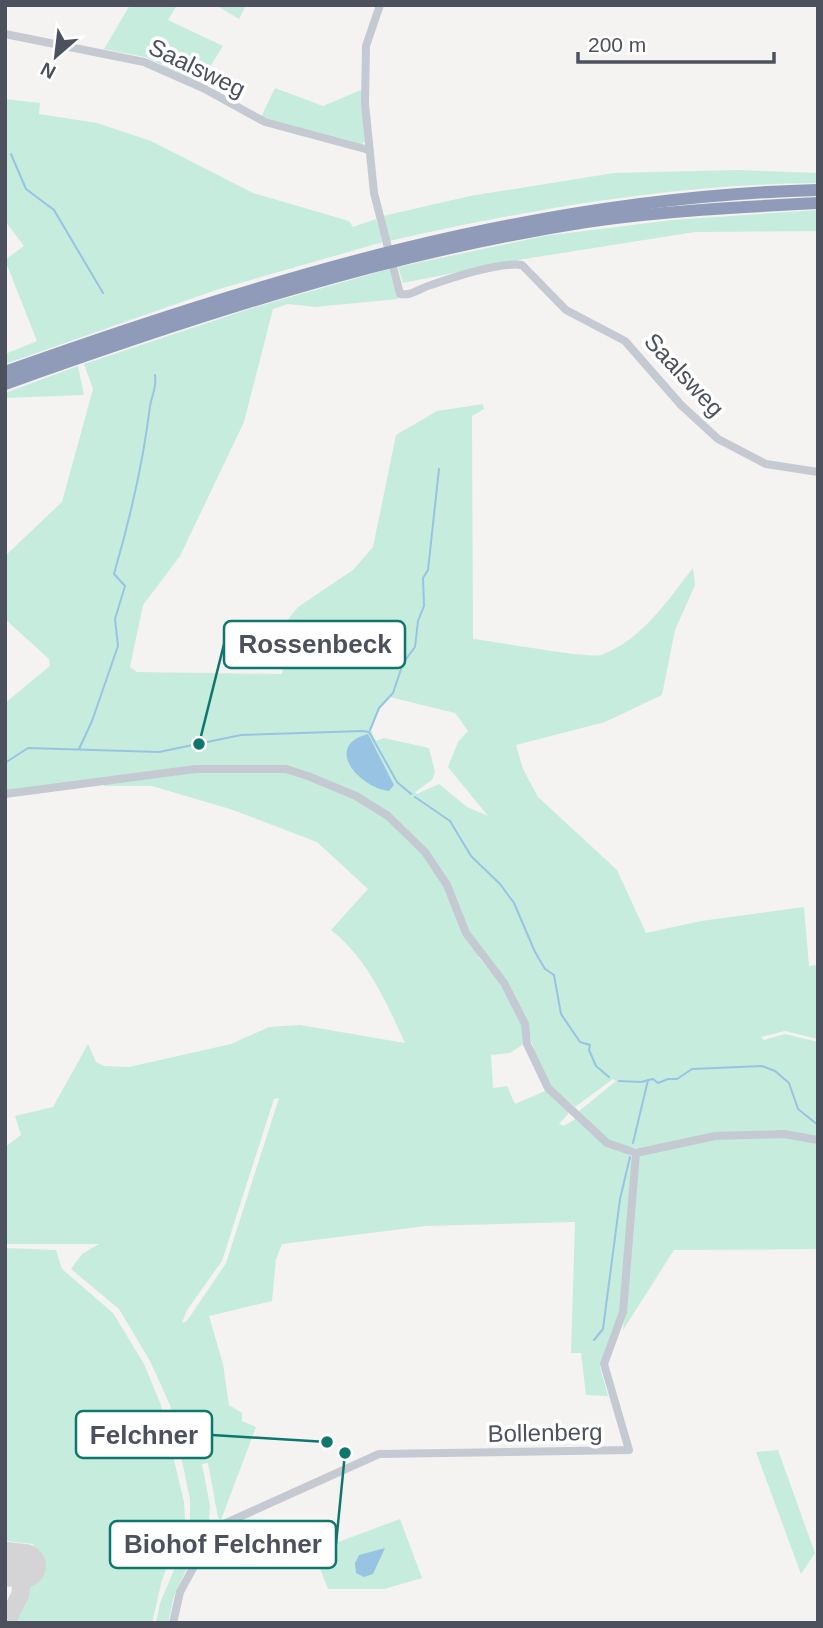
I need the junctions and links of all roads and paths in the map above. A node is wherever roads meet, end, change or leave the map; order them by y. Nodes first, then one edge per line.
1 (379, 5) edge
2 (5, 34) edge
3 (369, 148) junction
4 (818, 190) edge
5 (818, 203) edge
6 (5, 372) edge
7 (5, 384) edge
8 (818, 472) edge
9 (5, 794) edge
10 (818, 1140) edge
11 (636, 1153) junction
12 (173, 1623) edge

1 - 3 street
2 - 3 street, Saalsweg
3 - 8 street, Saalsweg
4 - 6 highway
5 - 7 highway
9 - 11 street
10 - 11 street
11 - 12 street, Bollenberg

